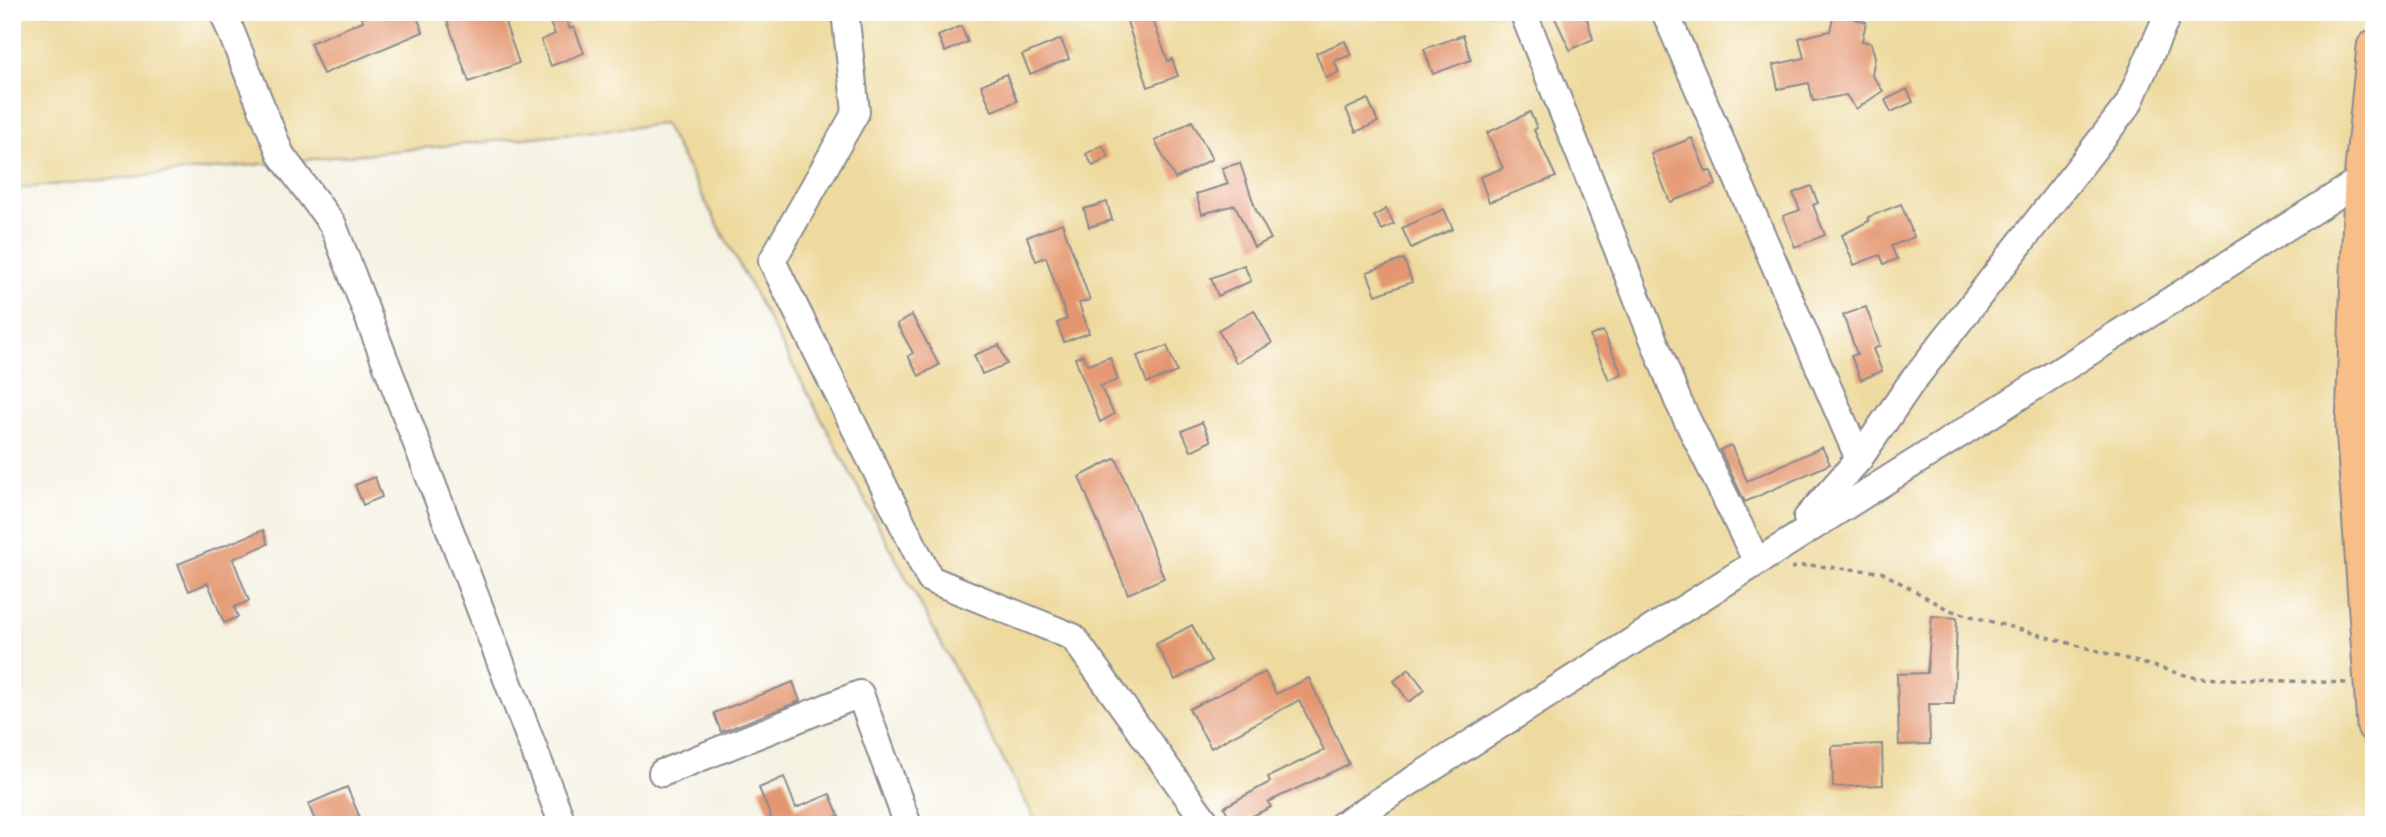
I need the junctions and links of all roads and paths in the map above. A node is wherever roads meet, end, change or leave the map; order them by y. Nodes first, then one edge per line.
1 (223, 12) edge
2 (845, 12) edge
3 (1523, 12) edge
4 (1665, 12) edge
5 (2169, 12) edge
6 (2374, 47) edge
7 (2367, 176) edge
8 (1859, 459) junction
9 (1789, 539) junction
10 (1756, 560) junction
11 (1783, 569) dead end
12 (2371, 684) junction
13 (2374, 726) edge
14 (662, 773) dead end
15 (563, 825) edge
16 (908, 825) edge
17 (1208, 825) edge
18 (1342, 825) edge

1 - 15 street
2 - 17 street
3 - 10 street
4 - 8 street
5 - 8 street
6 - 7 main road
7 - 9 street
7 - 12 main road
8 - 9 street
9 - 10 street
10 - 18 street
11 - 12 path
12 - 13 main road
14 - 16 street

